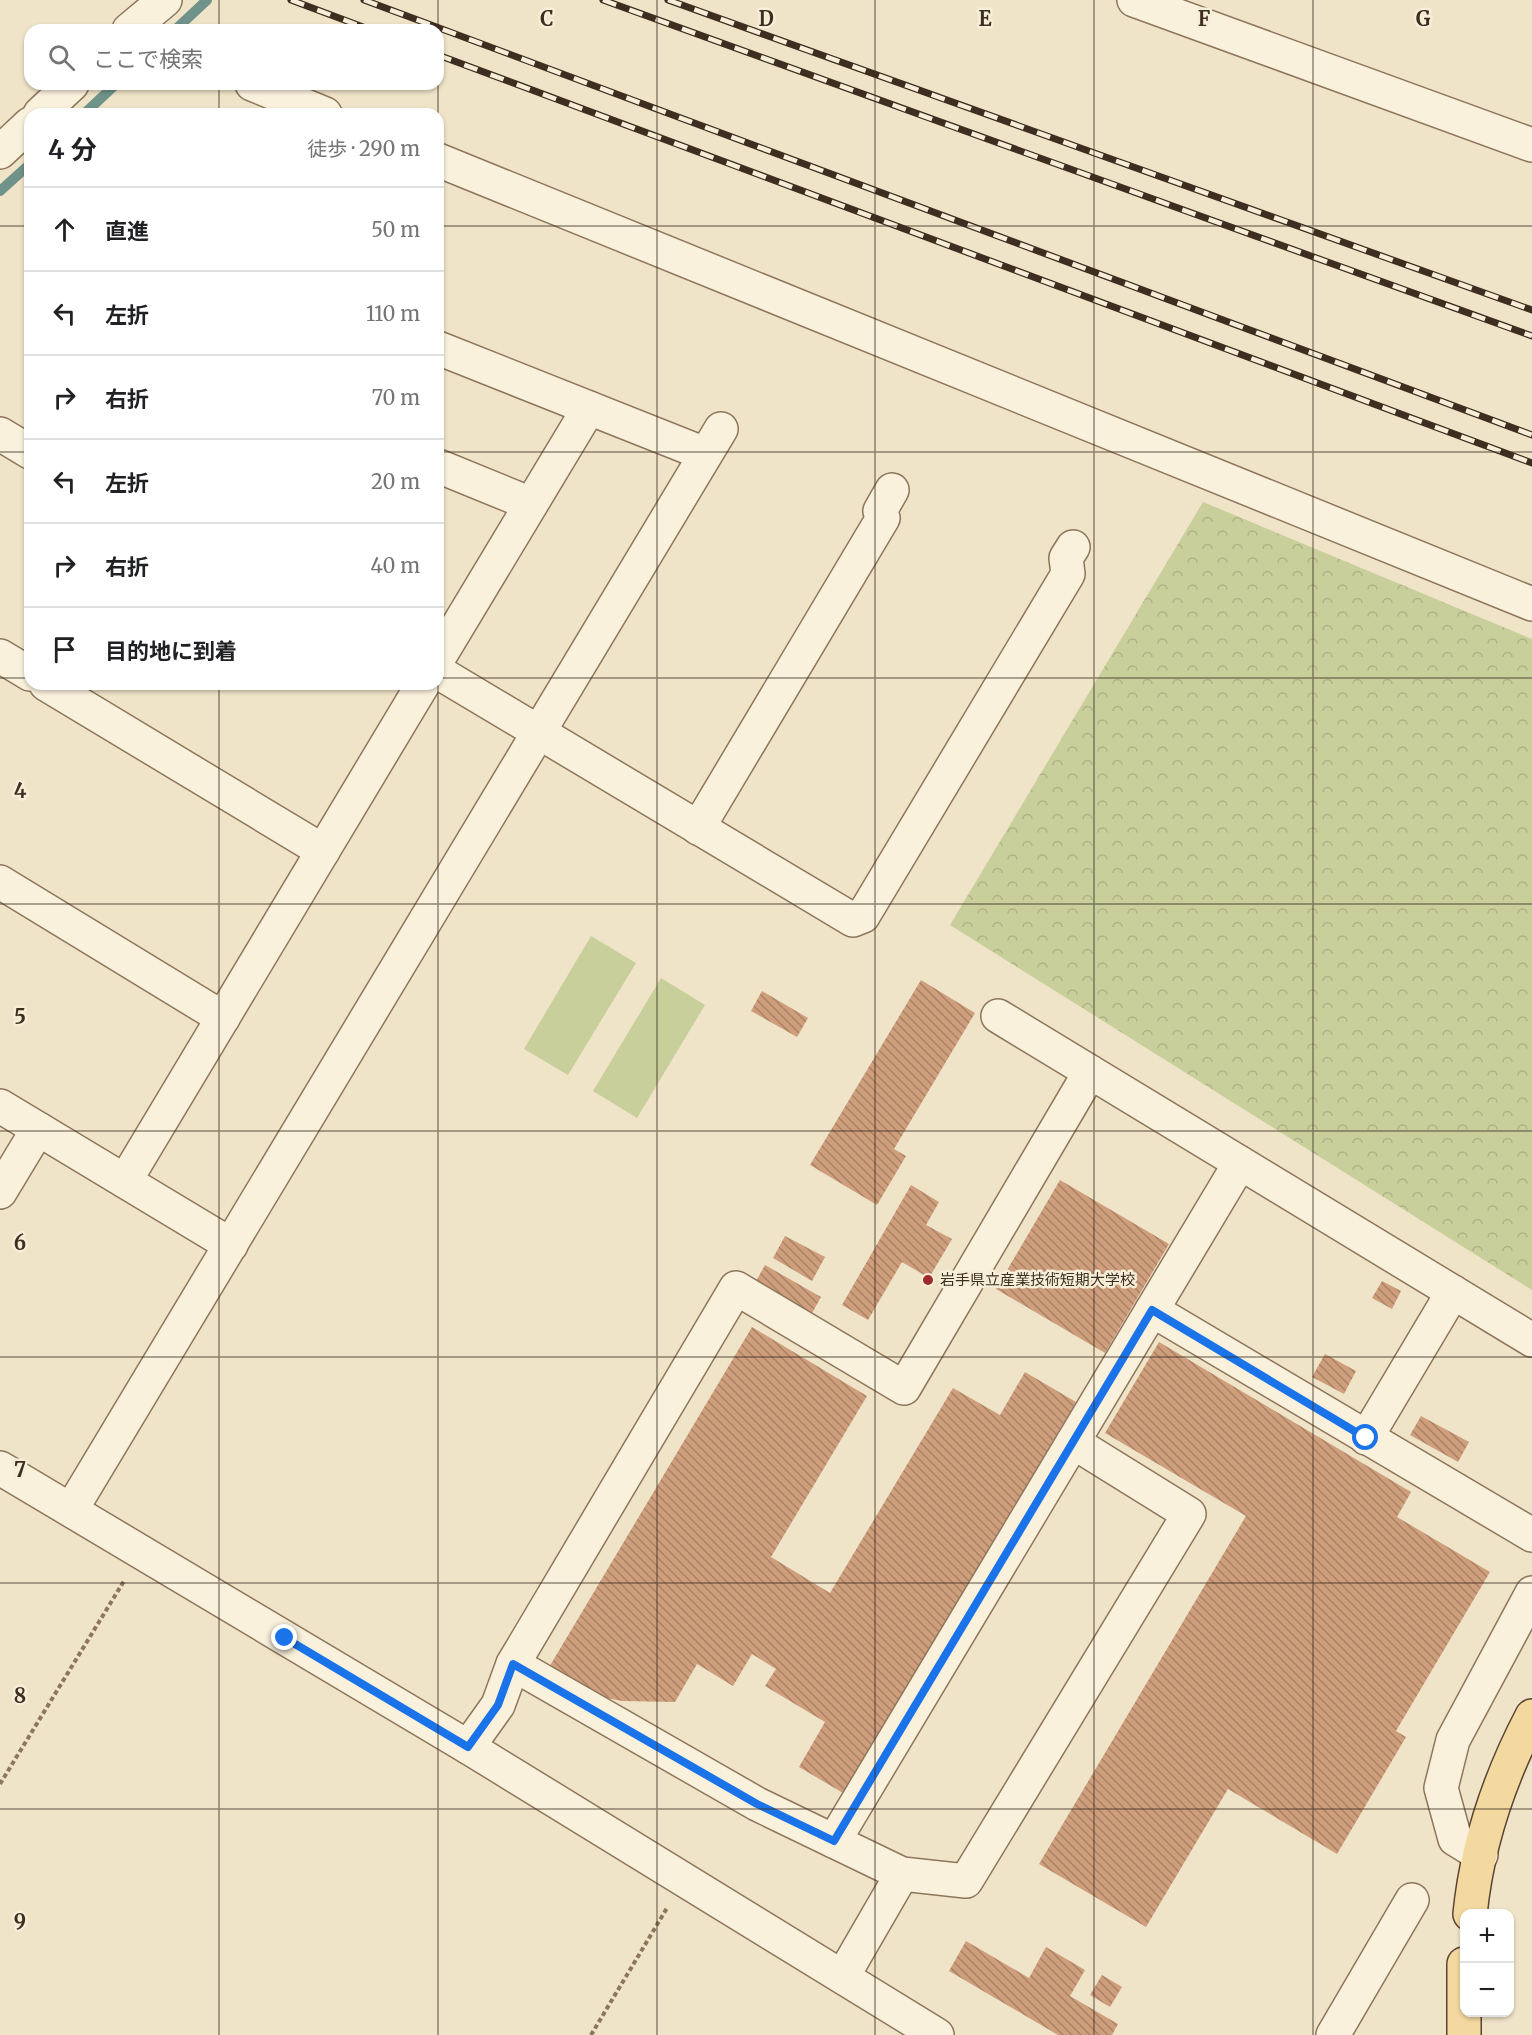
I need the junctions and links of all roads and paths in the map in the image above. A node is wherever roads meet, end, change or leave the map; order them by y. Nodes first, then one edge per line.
1 (1134, 0) edge
2 (66, 90) edge
3 (267, 90) edge
4 (46, 108) edge
5 (310, 108) edge
6 (24, 130) edge
7 (1532, 145) edge
8 (0, 152) edge
9 (444, 162) edge
10 (444, 350) edge
11 (589, 408) junction
12 (0, 434) edge
13 (24, 448) edge
14 (444, 468) edge
15 (892, 490) dead end
16 (531, 504) junction
17 (1073, 547) dead end
18 (1532, 604) edge
19 (444, 649) edge
20 (0, 656) edge
21 (24, 670) edge
22 (444, 676) edge
23 (56, 690) edge
24 (419, 690) edge
25 (539, 732) junction
26 (698, 828) junction
27 (323, 851) junction
28 (0, 882) edge
29 (998, 1016) dead end
30 (223, 1018) junction
31 (1090, 1072) junction
32 (0, 1106) edge
33 (38, 1129) junction
34 (1240, 1163) junction
35 (125, 1181) junction
36 (0, 1192) edge
37 (231, 1245) junction
38 (1453, 1292) junction
39 (1152, 1310) junction
40 (1532, 1340) edge
41 (1366, 1438) junction
42 (1073, 1442) junction
43 (0, 1468) edge
44 (71, 1510) junction
45 (1532, 1535) edge
46 (142, 1552) junction
47 (1532, 1593) edge
48 (513, 1664) junction
49 (1532, 1716) edge
50 (468, 1747) junction
51 (0, 1784) edge
52 (834, 1841) junction
53 (1481, 1855) junction
54 (902, 1874) junction
55 (684, 1879) junction
56 (1412, 1900) dead end
57 (1471, 1909) edge
58 (843, 1976) junction
59 (1464, 2017) edge
60 (591, 2035) edge
61 (937, 2035) edge
62 (1333, 2035) edge
63 (1464, 2035) edge

1 - 7 street
2 - 4 street
3 - 5 street
6 - 8 street
9 - 18 street
10 - 11 street
11 - 16 street
11 - 25 street
12 - 13 street
14 - 16 street
15 - 26 street
16 - 19 street
17 - 26 street
20 - 21 street
22 - 25 street
23 - 27 street
24 - 27 street
25 - 26 street
25 - 37 street
27 - 30 street
28 - 30 street
29 - 31 street
30 - 35 street
31 - 34 street
31 - 48 street
32 - 33 street
33 - 35 street
33 - 36 street
34 - 38 street
34 - 39 street
35 - 37 street
37 - 44 street
38 - 40 street
38 - 41 street
39 - 41 street
39 - 42 street
41 - 45 street
42 - 52 street
42 - 54 street
43 - 44 street
44 - 46 street
46 - 50 street
46 - 51 path
47 - 53 street
48 - 50 street
48 - 52 street
49 - 53 main road
50 - 55 street
52 - 54 street
53 - 57 main road
54 - 58 street
55 - 58 street
55 - 60 path
56 - 62 street
58 - 61 street
59 - 63 main road

